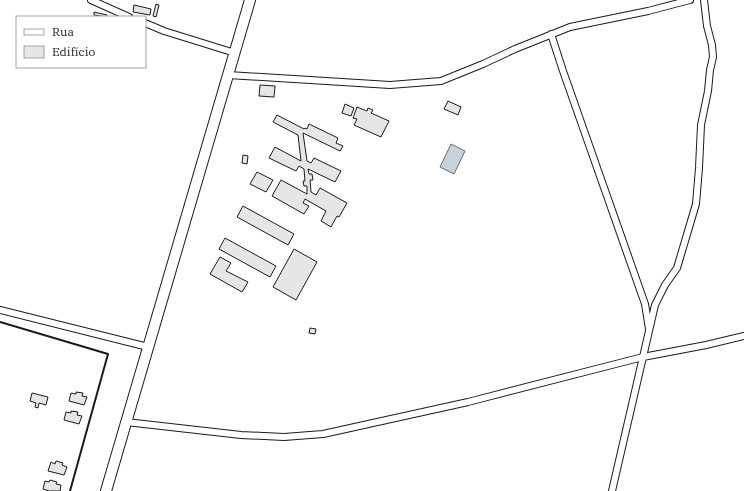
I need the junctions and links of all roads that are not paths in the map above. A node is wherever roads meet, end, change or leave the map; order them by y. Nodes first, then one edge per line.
1 (91, 0) edge
2 (250, 0) edge
3 (690, 0) edge
4 (704, 0) edge
5 (127, 16) edge
6 (146, 23) edge
7 (551, 34) junction
8 (235, 53) junction
9 (228, 75) junction
10 (0, 310) edge
11 (649, 332) junction
12 (743, 336) edge
13 (744, 344) edge
14 (148, 347) junction
15 (643, 357) junction
16 (126, 422) junction
17 (106, 491) edge
18 (612, 491) edge

1 - 5 street
2 - 8 highway
3 - 7 street
4 - 11 street
6 - 8 street
7 - 9 street
7 - 11 street
8 - 9 highway
9 - 14 highway
10 - 14 street
11 - 15 street
12 - 13 street
12 - 15 street
14 - 16 highway
15 - 16 street
15 - 18 street
16 - 17 highway

